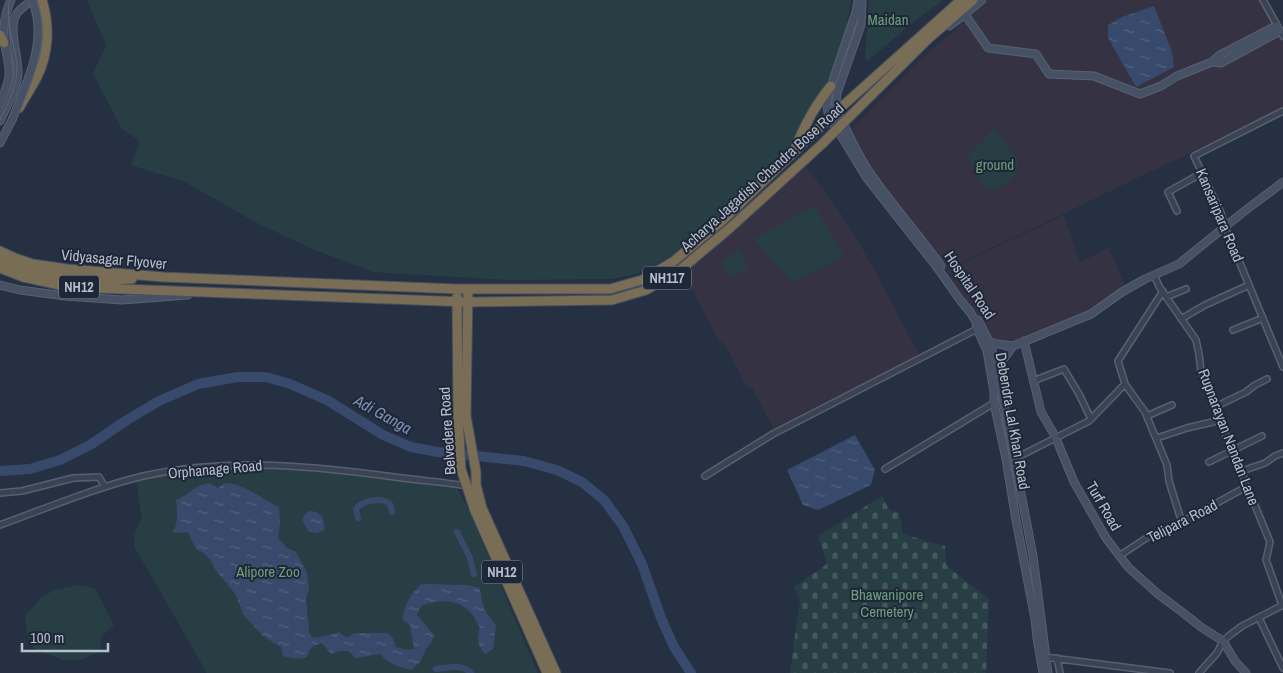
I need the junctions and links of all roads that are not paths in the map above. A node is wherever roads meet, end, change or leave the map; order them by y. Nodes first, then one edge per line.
1 (11, 0) edge
2 (32, 0) edge
3 (42, 0) edge
4 (858, 0) edge
5 (862, 0) edge
6 (961, 0) edge
7 (973, 0) edge
8 (982, 0) edge
9 (1263, 0) edge
10 (963, 12) junction
11 (5, 18) junction
12 (14, 20) junction
13 (1280, 31) edge
14 (1, 40) edge
15 (831, 86) junction
16 (0, 103) edge
17 (837, 111) junction
18 (1283, 111) edge
19 (829, 119) junction
20 (12, 120) junction
21 (0, 121) edge
22 (840, 126) junction
23 (0, 143) edge
24 (793, 154) junction
25 (1202, 173) junction
26 (1283, 182) edge
27 (1177, 211) dead end
28 (722, 220) junction
29 (1226, 227) junction
30 (730, 228) junction
31 (0, 251) edge
32 (0, 258) edge
33 (0, 268) edge
34 (1154, 275) junction
35 (163, 277) junction
36 (0, 285) edge
37 (1250, 285) junction
38 (457, 289) junction
39 (468, 289) junction
40 (1186, 289) dead end
41 (1163, 291) junction
42 (223, 292) junction
43 (1166, 297) junction
44 (457, 301) junction
45 (468, 302) junction
46 (1263, 318) junction
47 (1181, 319) junction
48 (977, 329) junction
49 (1234, 330) dead end
50 (986, 340) junction
51 (1024, 341) junction
52 (1013, 346) junction
53 (1283, 367) edge
54 (993, 369) junction
55 (1267, 379) dead end
56 (1033, 380) junction
57 (1125, 384) junction
58 (994, 403) junction
59 (1172, 405) dead end
60 (1217, 406) junction
61 (1146, 416) junction
62 (1091, 418) junction
63 (1221, 420) junction
64 (1262, 436) dead end
65 (1055, 437) junction
66 (1157, 438) junction
67 (1232, 451) junction
68 (1283, 453) edge
69 (1014, 459) junction
70 (1209, 462) dead end
71 (885, 470) dead end
72 (1242, 471) junction
73 (705, 476) dead end
74 (466, 486) junction
75 (105, 487) junction
76 (1246, 487) junction
77 (0, 493) edge
78 (1182, 523) junction
79 (0, 524) edge
80 (1119, 556) junction
81 (1283, 605) edge
82 (1259, 618) junction
83 (1223, 641) junction
84 (1043, 656) junction
85 (1057, 658) junction
86 (1283, 668) edge
87 (547, 673) edge
88 (556, 673) edge
89 (1042, 673) edge
90 (1048, 673) edge
91 (1060, 673) edge
92 (1170, 673) edge
93 (1199, 673) edge
94 (1245, 673) edge

1 - 11 main road
2 - 12 main road
2 - 20 main road, bridge
3 - 20 highway, bridge
4 - 15 main road
5 - 17 main road
6 - 17 highway, Acharya Jagadish Chandra Bose Road
7 - 10 highway, NH117
8 - 10 main road
9 - 13 street
10 - 13 main road
10 - 22 highway, Acharya Jagadish Chandra Bose Road / NH117
11 - 12 main road
11 - 14 main road
12 - 21 main road
14 - 16 main road
15 - 19 main road
15 - 24 highway
17 - 19 highway, Acharya Jagadish Chandra Bose Road
17 - 22 main road, Hospital Road
18 - 25 street, Kansaripara Road
19 - 22 main road, Hospital Road
19 - 24 highway, Acharya Jagadish Chandra Bose Road
20 - 23 main road
22 - 30 highway, Acharya Jagadish Chandra Bose Road / NH117
22 - 48 main road, Debendra Lal Khan Road
22 - 50 main road, Hospital Road
24 - 28 highway, Acharya Jagadish Chandra Bose Road
25 - 27 street
25 - 29 street, Kansaripara Road
26 - 29 main road
28 - 30 highway
28 - 39 highway, Acharya Jagadish Chandra Bose Road
29 - 34 main road
29 - 37 street, Kansaripara Road
30 - 45 highway, Acharya Jagadish Chandra Bose Road / NH117
31 - 35 highway, Vidyasagar Flyover / NH12
32 - 35 highway
33 - 42 highway, Vidyasagar Flyover / NH12
34 - 41 street, Rupnarayan Nandan Lane
34 - 51 main road
35 - 38 highway, Vidyasagar Flyover / NH12
36 - 42 main road
37 - 46 street, Kansaripara Road
37 - 47 street
38 - 39 highway, NH12
38 - 44 highway, Belvedere Road / NH12
39 - 45 highway, Belvedere Road / NH12
40 - 43 street
41 - 43 street, Rupnarayan Nandan Lane
41 - 57 street
42 - 44 highway, NH12
43 - 47 street, Rupnarayan Nandan Lane
44 - 45 highway, NH12
44 - 74 highway, Belvedere Road / NH12
45 - 88 highway, Belvedere Road / NH12
46 - 49 street
46 - 53 street, Kansaripara Road
47 - 60 street, Rupnarayan Nandan Lane
48 - 50 main road, Debendra Lal Khan Road
48 - 73 street
50 - 52 main road
50 - 54 main road, Debendra Lal Khan Road
51 - 52 main road
51 - 56 main road, Turf Road
52 - 54 main road
54 - 58 main road, Debendra Lal Khan Road
54 - 69 main road
55 - 60 street
56 - 62 street
56 - 65 main road, Turf Road
57 - 61 street
57 - 62 street
58 - 71 street
58 - 84 main road, Debendra Lal Khan Road
59 - 61 street
60 - 63 street, Rupnarayan Nandan Lane
61 - 66 street
62 - 65 street
63 - 66 street
63 - 67 street, Rupnarayan Nandan Lane
64 - 67 street
65 - 69 street
65 - 80 main road, Turf Road
66 - 78 street
67 - 70 street
67 - 72 street, Rupnarayan Nandan Lane
68 - 72 street
69 - 84 main road
72 - 76 street, Rupnarayan Nandan Lane
74 - 75 street, Orphanage Road
74 - 87 highway, Belvedere Road / NH12
75 - 77 street
75 - 79 street, Orphanage Road
76 - 78 street, Telipara Road
76 - 81 street, Rupnarayan Nandan Lane
78 - 80 street, Telipara Road
80 - 83 main road, Turf Road
81 - 82 street
82 - 83 street
82 - 86 street
83 - 93 street
83 - 94 main road
84 - 85 street
84 - 89 main road, Debendra Lal Khan Road
84 - 90 main road
85 - 91 street
85 - 92 street

